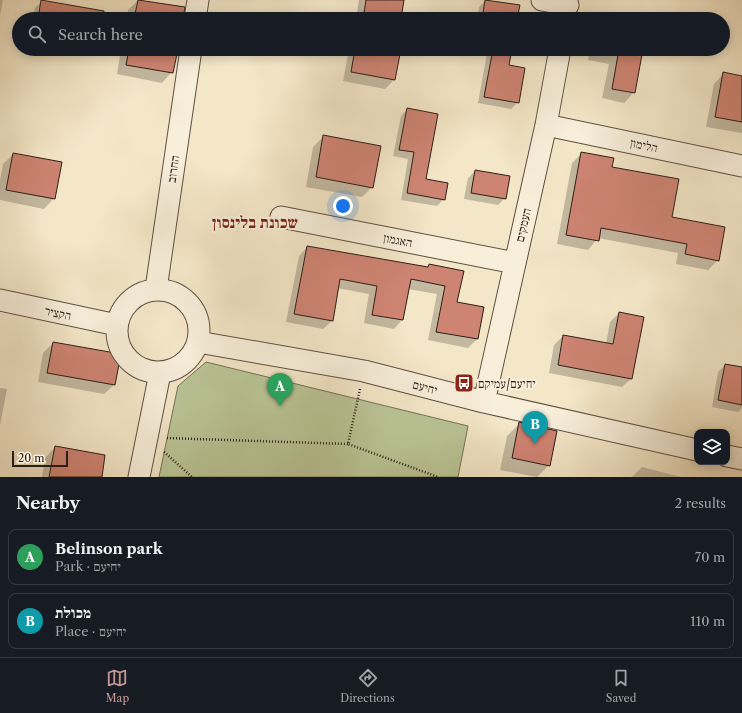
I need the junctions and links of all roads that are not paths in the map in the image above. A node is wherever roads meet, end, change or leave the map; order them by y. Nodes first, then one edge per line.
1 (198, 0) edge
2 (542, 0) edge
3 (567, 8) edge
4 (196, 12) edge
5 (190, 56) edge
6 (559, 56) edge
7 (546, 125) junction
8 (742, 166) edge
9 (281, 217) dead end
10 (515, 263) junction
11 (156, 289) junction
12 (0, 300) edge
13 (116, 325) junction
14 (198, 342) junction
15 (160, 372) junction
16 (484, 402) junction
17 (694, 449) edge
18 (730, 457) edge
19 (742, 459) edge
20 (138, 477) edge

1 - 4 street
2 - 3 street
5 - 11 street, החרוב
6 - 7 street, העמקים
7 - 8 street, הלימון
7 - 10 street, העמקים
9 - 10 street, האגמון
10 - 16 street, העמקים
11 - 13 street
11 - 14 street
12 - 13 street, הקציר
13 - 15 street
14 - 15 street
14 - 16 street, יחיעם
15 - 20 street
16 - 17 street, יחיעם
18 - 19 street

